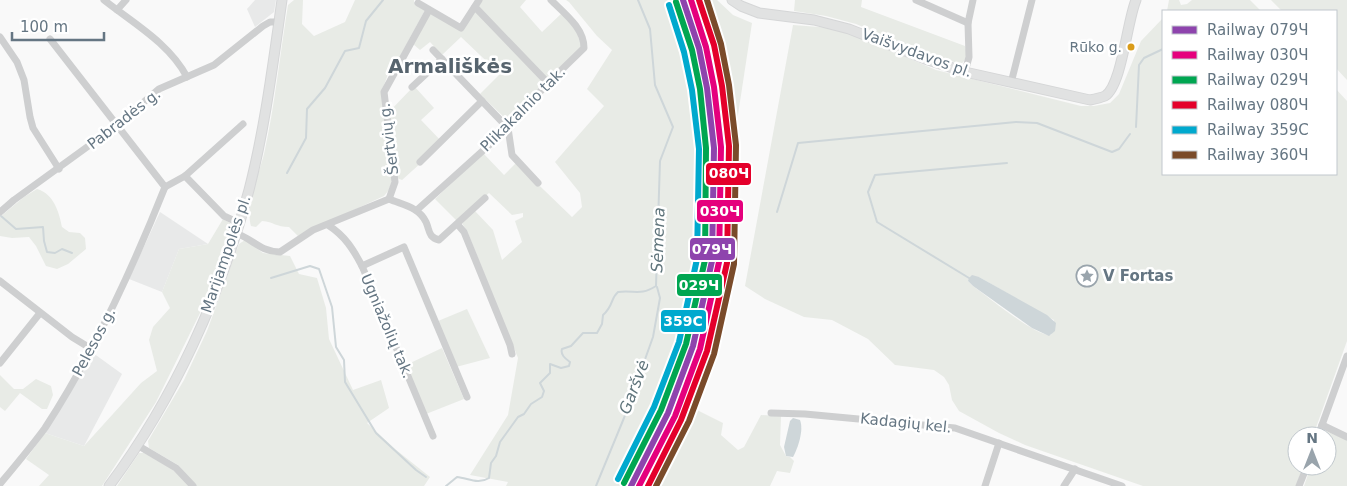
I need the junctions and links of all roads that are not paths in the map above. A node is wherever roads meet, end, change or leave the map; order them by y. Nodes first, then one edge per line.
1 (104, 0) edge
2 (126, 0) edge
3 (282, 0) edge
4 (479, 0) edge
5 (551, 0) edge
6 (732, 0) edge
7 (916, 0) edge
8 (973, 0) edge
9 (1032, 0) edge
10 (1136, 0) edge
11 (418, 3) dead end
12 (474, 7) junction
13 (117, 10) junction
14 (429, 10) junction
15 (279, 22) junction
16 (968, 23) junction
17 (0, 37) edge
18 (50, 39) dead end
19 (433, 50) dead end
20 (442, 59) junction
21 (965, 72) junction
22 (186, 77) junction
23 (548, 83) junction
24 (1011, 83) junction
25 (412, 88) dead end
26 (482, 101) junction
27 (242, 124) dead end
28 (116, 126) junction
29 (508, 128) junction
30 (420, 162) dead end
31 (59, 169) junction
32 (185, 176) junction
33 (538, 183) dead end
34 (165, 187) junction
35 (484, 198) dead end
36 (389, 199) junction
37 (418, 210) junction
38 (0, 212) edge
39 (239, 223) junction
40 (328, 225) junction
41 (458, 225) junction
42 (236, 233) junction
43 (362, 266) junction
44 (0, 281) edge
45 (40, 313) junction
46 (90, 348) junction
47 (512, 354) dead end
48 (1347, 356) edge
49 (0, 364) edge
50 (467, 397) dead end
51 (771, 413) dead end
52 (1322, 425) joint
53 (433, 436) dead end
54 (1347, 437) edge
55 (999, 443) junction
56 (137, 445) junction
57 (1075, 469) junction
58 (0, 484) edge
59 (109, 486) edge
60 (193, 486) edge
61 (985, 486) edge
62 (1064, 486) edge
63 (1122, 486) edge

1 - 13 street
2 - 13 street
3 - 15 main road, Marijampolės pl.
4 - 12 street
5 - 23 street, Plikakalnio tak.
6 - 21 main road, Vaišvydavos pl.
7 - 16 street
8 - 16 street
9 - 24 street
10 - 24 main road, Vaišvydavos pl.
11 - 14 street
12 - 14 street
12 - 23 street
13 - 22 street
14 - 36 street, Šertvių g.
15 - 22 street, Pabradės g.
15 - 39 main road, Marijampolės pl.
16 - 21 street
17 - 31 street
18 - 28 street
19 - 20 street
20 - 25 street
20 - 26 street
21 - 24 main road, Vaišvydavos pl.
22 - 28 street, Pabradės g.
23 - 29 street, Plikakalnio tak.
26 - 29 street
26 - 30 street
27 - 32 street
28 - 31 street, Pabradės g.
28 - 34 street
29 - 33 street
29 - 37 street, Plikakalnio tak.
31 - 38 street, Pabradės g.
32 - 34 street
32 - 39 street
34 - 46 street, Pelesos g.
35 - 41 street
36 - 37 street
36 - 40 street
37 - 41 street
39 - 42 main road, Marijampolės pl.
40 - 42 street
40 - 43 street, Ugniažolių tak.
41 - 47 street
42 - 56 main road, Marijampolės pl.
43 - 50 street
43 - 53 street, Ugniažolių tak.
44 - 45 street
45 - 46 street
45 - 49 street
46 - 58 street, Pelesos g.
48 - 52 street
51 - 55 street, Kadagių kel.
52 - 54 street
55 - 57 street, Kadagių kel.
55 - 61 street
56 - 59 main road, Marijampolės pl.
56 - 60 street
57 - 62 street
57 - 63 street, Kadagių kel.

